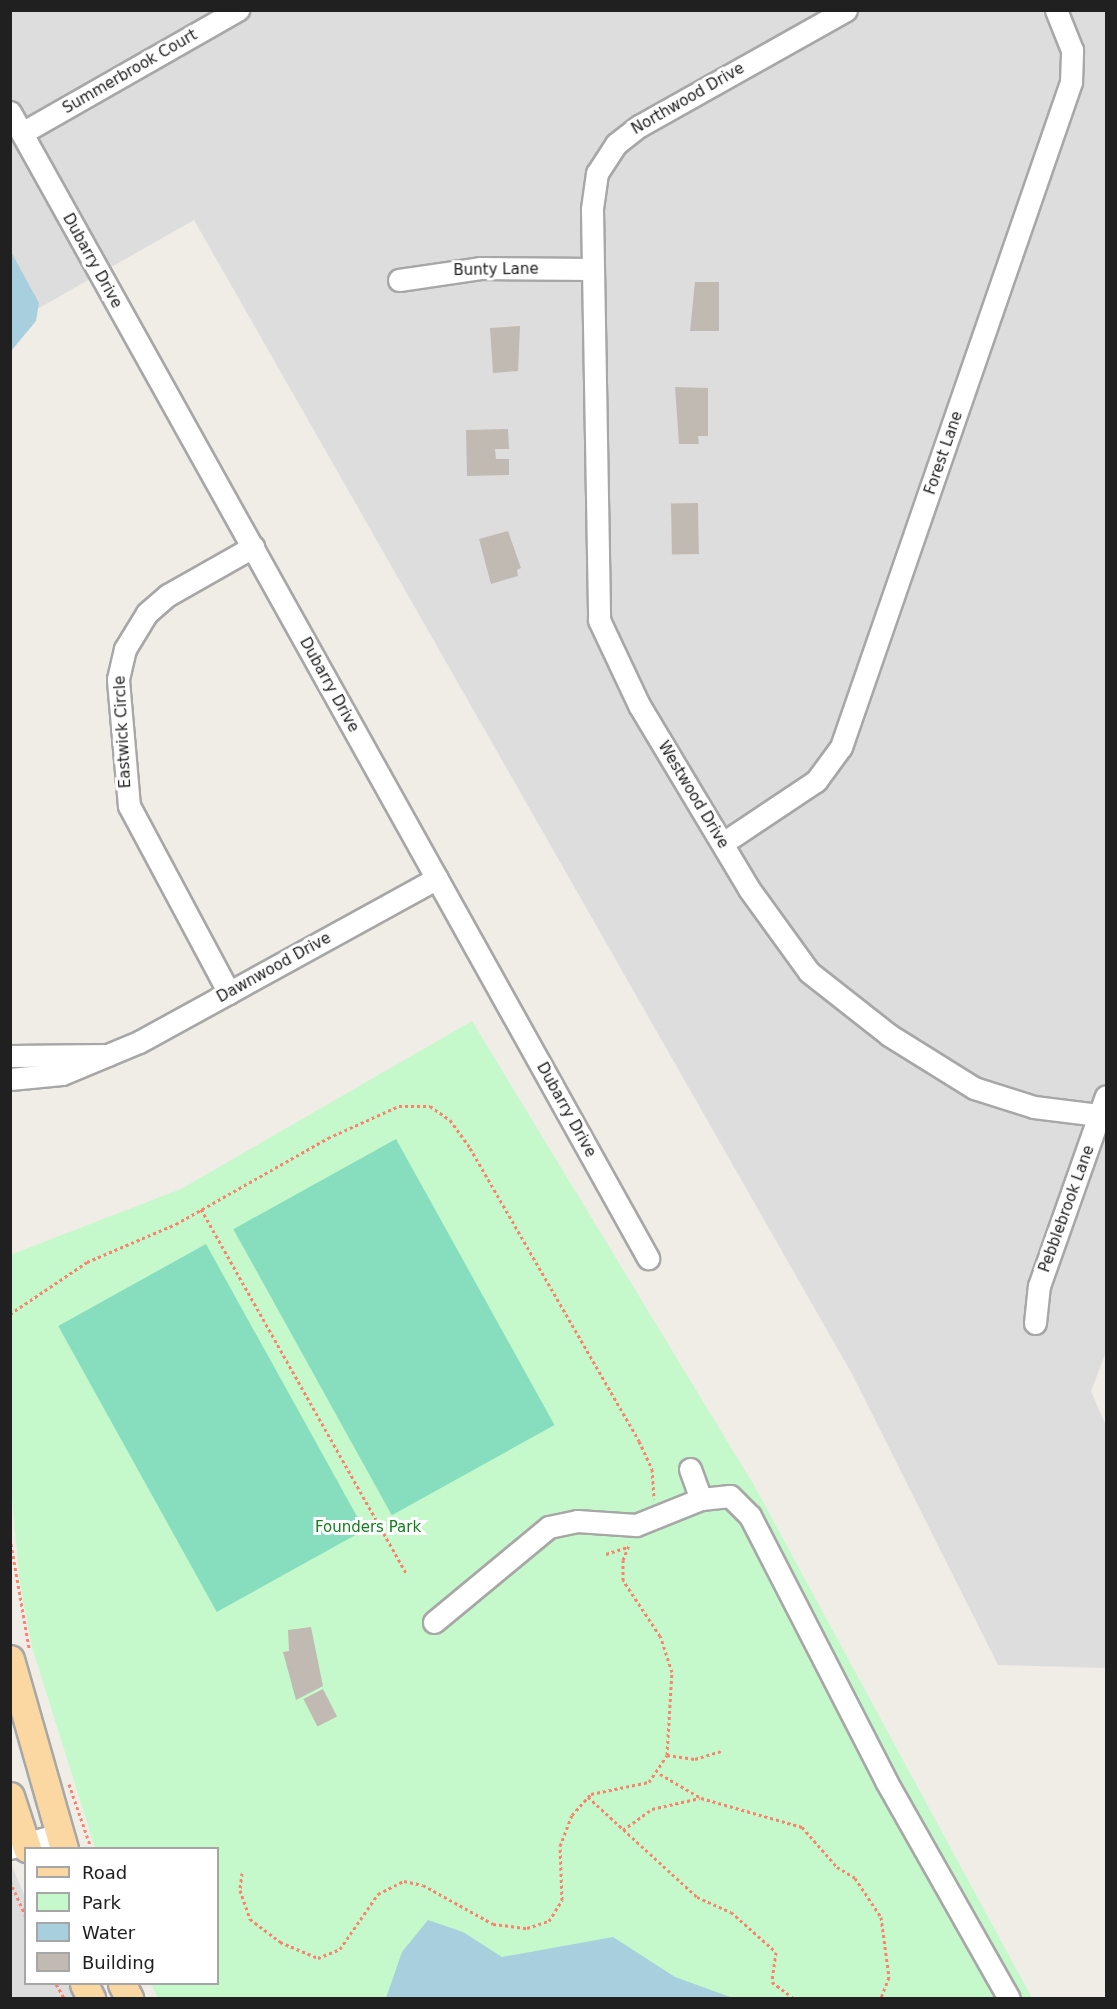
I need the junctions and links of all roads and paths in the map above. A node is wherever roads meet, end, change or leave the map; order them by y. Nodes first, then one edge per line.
1 (238, 10) edge
2 (846, 10) edge
3 (1056, 10) edge
4 (10, 112) edge
5 (22, 133) junction
6 (593, 269) junction
7 (399, 280) dead end
8 (252, 547) junction
9 (723, 843) junction
10 (436, 878) junction
11 (229, 993) junction
12 (108, 1055) junction
13 (10, 1056) edge
14 (10, 1078) edge
15 (1105, 1109) edge
16 (201, 1209) junction
17 (648, 1258) dead end
18 (10, 1314) edge
19 (1035, 1323) dead end
20 (690, 1469) dead end
21 (701, 1499) junction
22 (647, 1521) junction
23 (10, 1538) edge
24 (628, 1546) junction
25 (606, 1554) dead end
26 (405, 1573) dead end
27 (434, 1622) dead end
28 (21, 1658) edge
29 (721, 1751) dead end
30 (667, 1755) junction
31 (659, 1773) junction
32 (66, 1774) dead end
33 (10, 1796) edge
34 (588, 1797) junction
35 (701, 1798) junction
36 (623, 1830) junction
37 (61, 1841) edge
38 (21, 1847) edge
39 (91, 1847) edge
40 (242, 1873) dead end
41 (10, 1881) edge
42 (24, 1912) edge
43 (793, 1998) edge
44 (881, 1998) edge
45 (1009, 1998) edge

1 - 5 street, Summerbrook Court
2 - 6 street, Northwood Drive
3 - 9 street, Forest Lane
4 - 5 street, Dubarry Drive
5 - 8 street, Dubarry Drive
6 - 7 street, Bunty Lane
6 - 9 street, Westwood Drive
8 - 10 street, Dubarry Drive
8 - 11 street, Eastwick Circle
9 - 15 street, Westwood Drive
10 - 11 street, Dawnwood Drive
10 - 17 street, Dubarry Drive
11 - 12 street, Dawnwood Drive
12 - 13 street, Dawnwood Drive
12 - 14 street, Dawnwood Drive
15 - 19 street, Pebblebrook Lane
16 - 18 path
16 - 22 path
16 - 26 path
20 - 21 street
21 - 22 street
21 - 45 street
22 - 24 path
22 - 27 street
23 - 28 path
24 - 25 path
24 - 30 path
28 - 37 main road
29 - 30 path
30 - 31 path
31 - 34 path
31 - 35 path
32 - 39 path
33 - 38 main road
34 - 36 path
34 - 40 path
35 - 36 path
35 - 44 path
36 - 43 path
37 - 38 street
41 - 42 path

